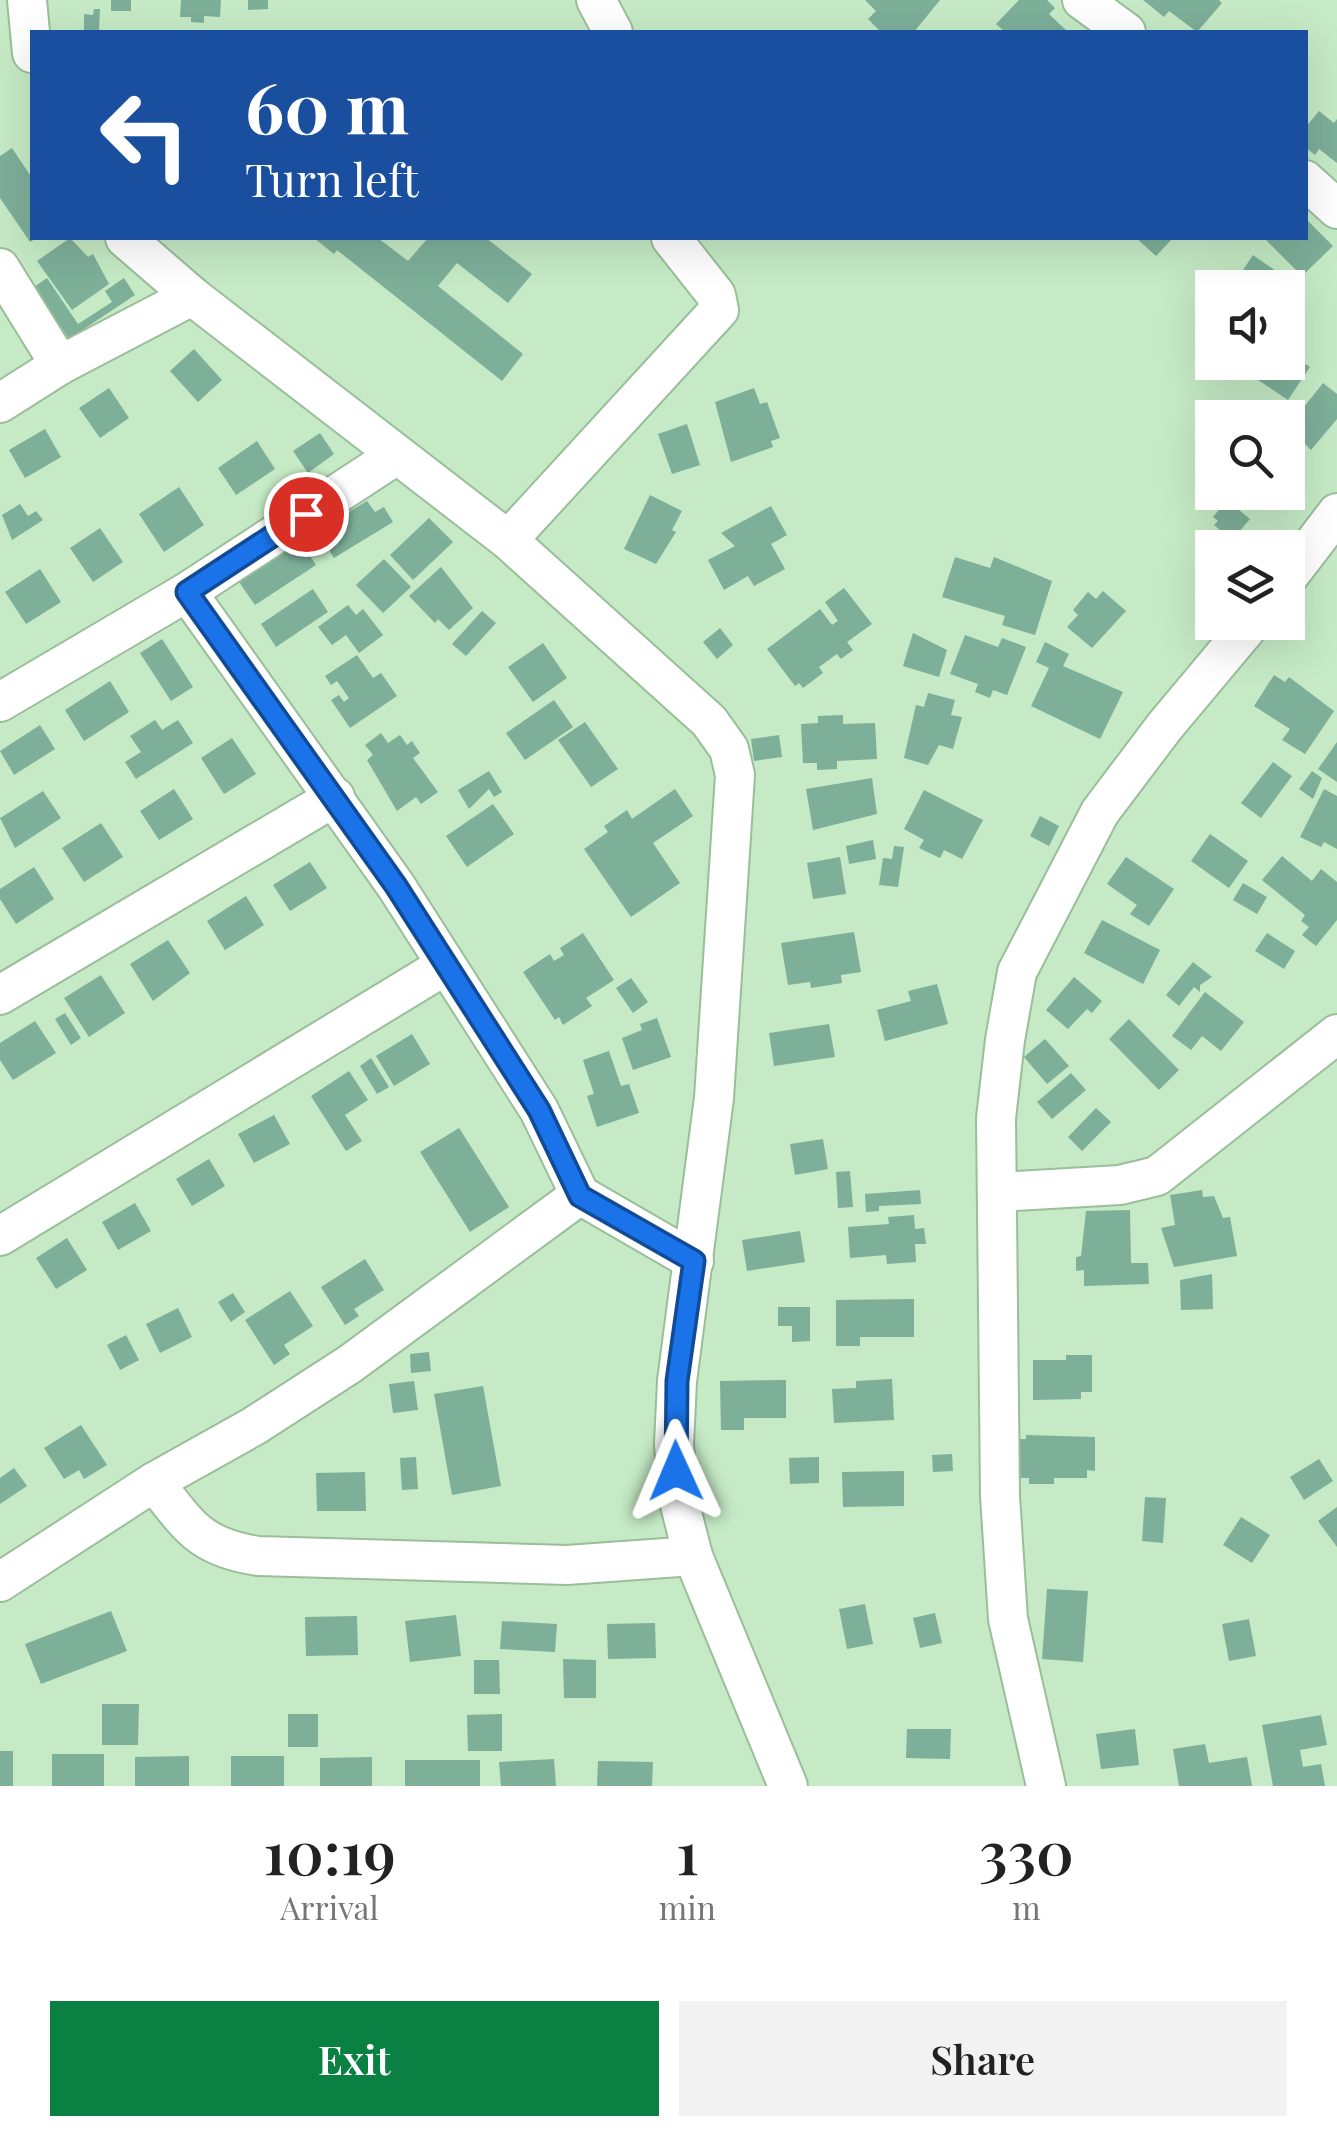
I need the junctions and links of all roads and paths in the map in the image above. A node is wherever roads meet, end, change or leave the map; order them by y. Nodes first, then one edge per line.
1 (27, 0) edge
2 (596, 0) edge
3 (1082, 0) edge
4 (612, 30) edge
5 (1123, 30) edge
6 (30, 32) edge
7 (1308, 183) edge
8 (1337, 209) edge
9 (127, 240) edge
10 (673, 240) edge
11 (0, 268) edge
12 (192, 296) junction
13 (60, 365) junction
14 (0, 403) edge
15 (395, 456) junction
16 (1337, 513) edge
17 (508, 540) junction
18 (1305, 555) edge
19 (187, 592) junction
20 (1237, 640) edge
21 (0, 702) edge
22 (335, 796) junction
23 (446, 965) junction
24 (0, 996) edge
25 (1337, 1034) edge
26 (997, 1192) junction
27 (580, 1196) junction
28 (0, 1236) edge
29 (694, 1261) junction
30 (154, 1482) junction
31 (693, 1556) junction
32 (0, 1582) edge
33 (788, 1786) edge
34 (1046, 1786) edge

1 - 6 street
2 - 4 street
3 - 5 street
7 - 8 street
9 - 12 street
10 - 17 street
11 - 13 street
12 - 13 street
12 - 15 street
13 - 14 street
15 - 17 street
15 - 19 street
16 - 18 street
17 - 29 street
19 - 21 street
19 - 22 street
20 - 26 street
22 - 23 street
22 - 24 street
23 - 27 street
23 - 28 street
25 - 26 street
26 - 34 street
27 - 29 street
27 - 30 street
29 - 31 street
30 - 31 street
30 - 32 street
31 - 33 street

